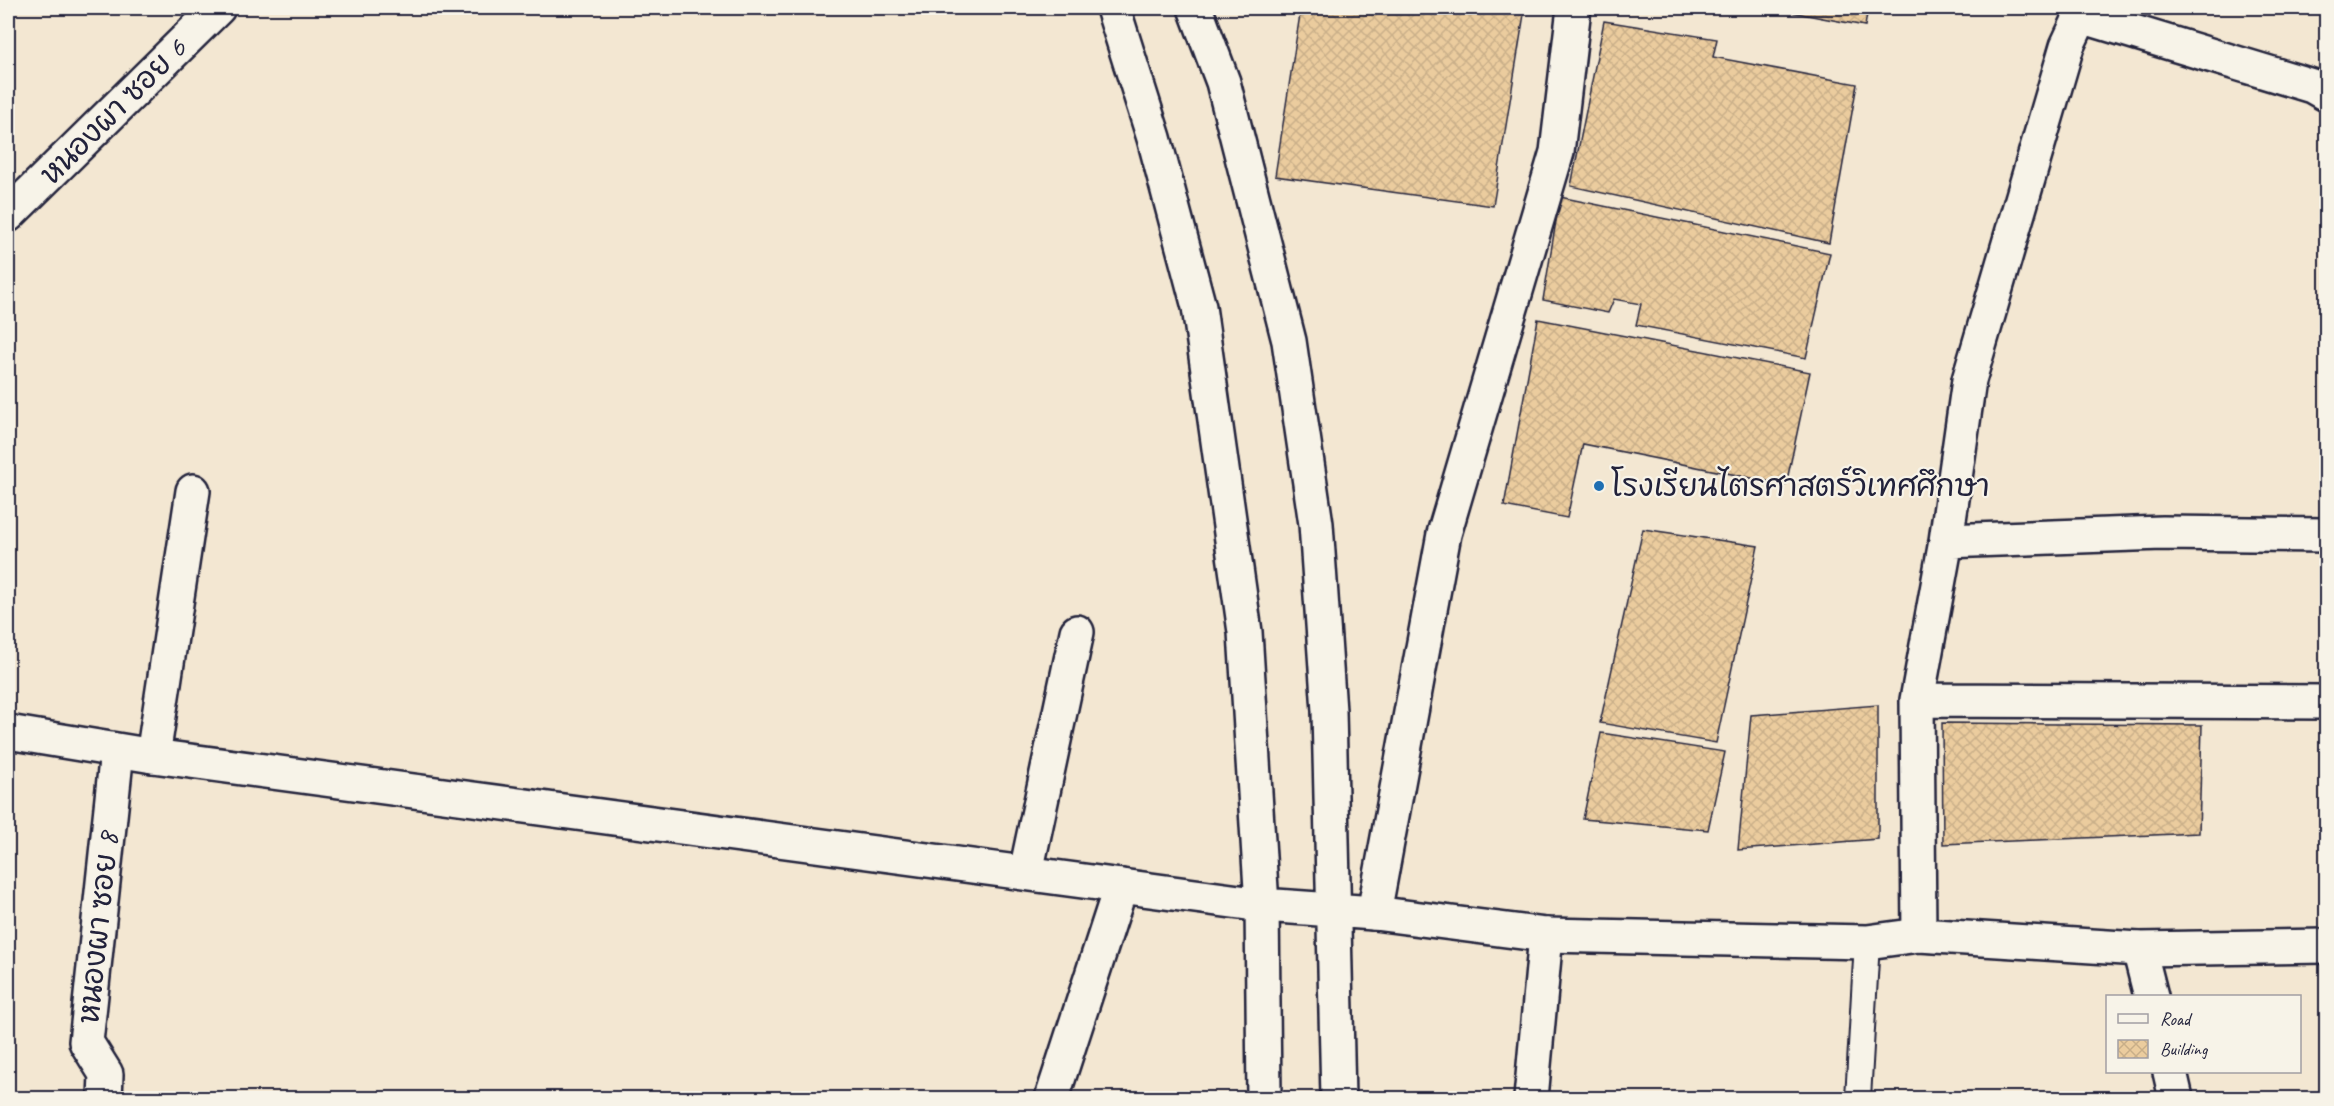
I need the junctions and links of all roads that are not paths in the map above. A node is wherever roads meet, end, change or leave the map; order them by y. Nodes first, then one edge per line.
1 (218, 8) edge
2 (1113, 8) edge
3 (1195, 8) edge
4 (1574, 8) edge
5 (2326, 94) edge
6 (8, 215) edge
7 (193, 491) dead end
8 (2326, 535) edge
9 (1946, 540) junction
10 (1077, 632) dead end
11 (1917, 700) junction
12 (2326, 702) edge
13 (8, 732) edge
14 (117, 751) junction
15 (153, 756) junction
16 (1026, 872) junction
17 (1121, 886) junction
18 (1262, 905) junction
19 (1334, 910) junction
20 (1374, 913) junction
21 (1546, 935) junction
22 (1919, 935) junction
23 (1867, 942) junction
24 (2326, 946) edge
25 (2139, 949) junction
26 (2151, 995) edge
27 (2170, 1073) edge
28 (105, 1098) edge
29 (1052, 1098) edge
30 (1264, 1098) edge
31 (1338, 1098) edge
32 (1531, 1098) edge
33 (1858, 1098) edge
34 (2176, 1098) edge

1 - 6 street, หนองผา ซอย 6
2 - 18 street
3 - 19 street
4 - 20 street
5 - 9 street
7 - 15 street
8 - 9 street
9 - 11 street
10 - 16 street
11 - 12 street
11 - 22 street
13 - 14 street
14 - 15 street
14 - 28 street, หนองผา ซอย 8
15 - 16 street
16 - 17 street
17 - 18 street
17 - 29 street
18 - 19 street
18 - 30 street
19 - 20 street
19 - 31 street
20 - 21 street
21 - 23 street
21 - 32 street
22 - 23 street
22 - 25 street
23 - 33 lane
24 - 25 street
25 - 26 street
27 - 34 street

